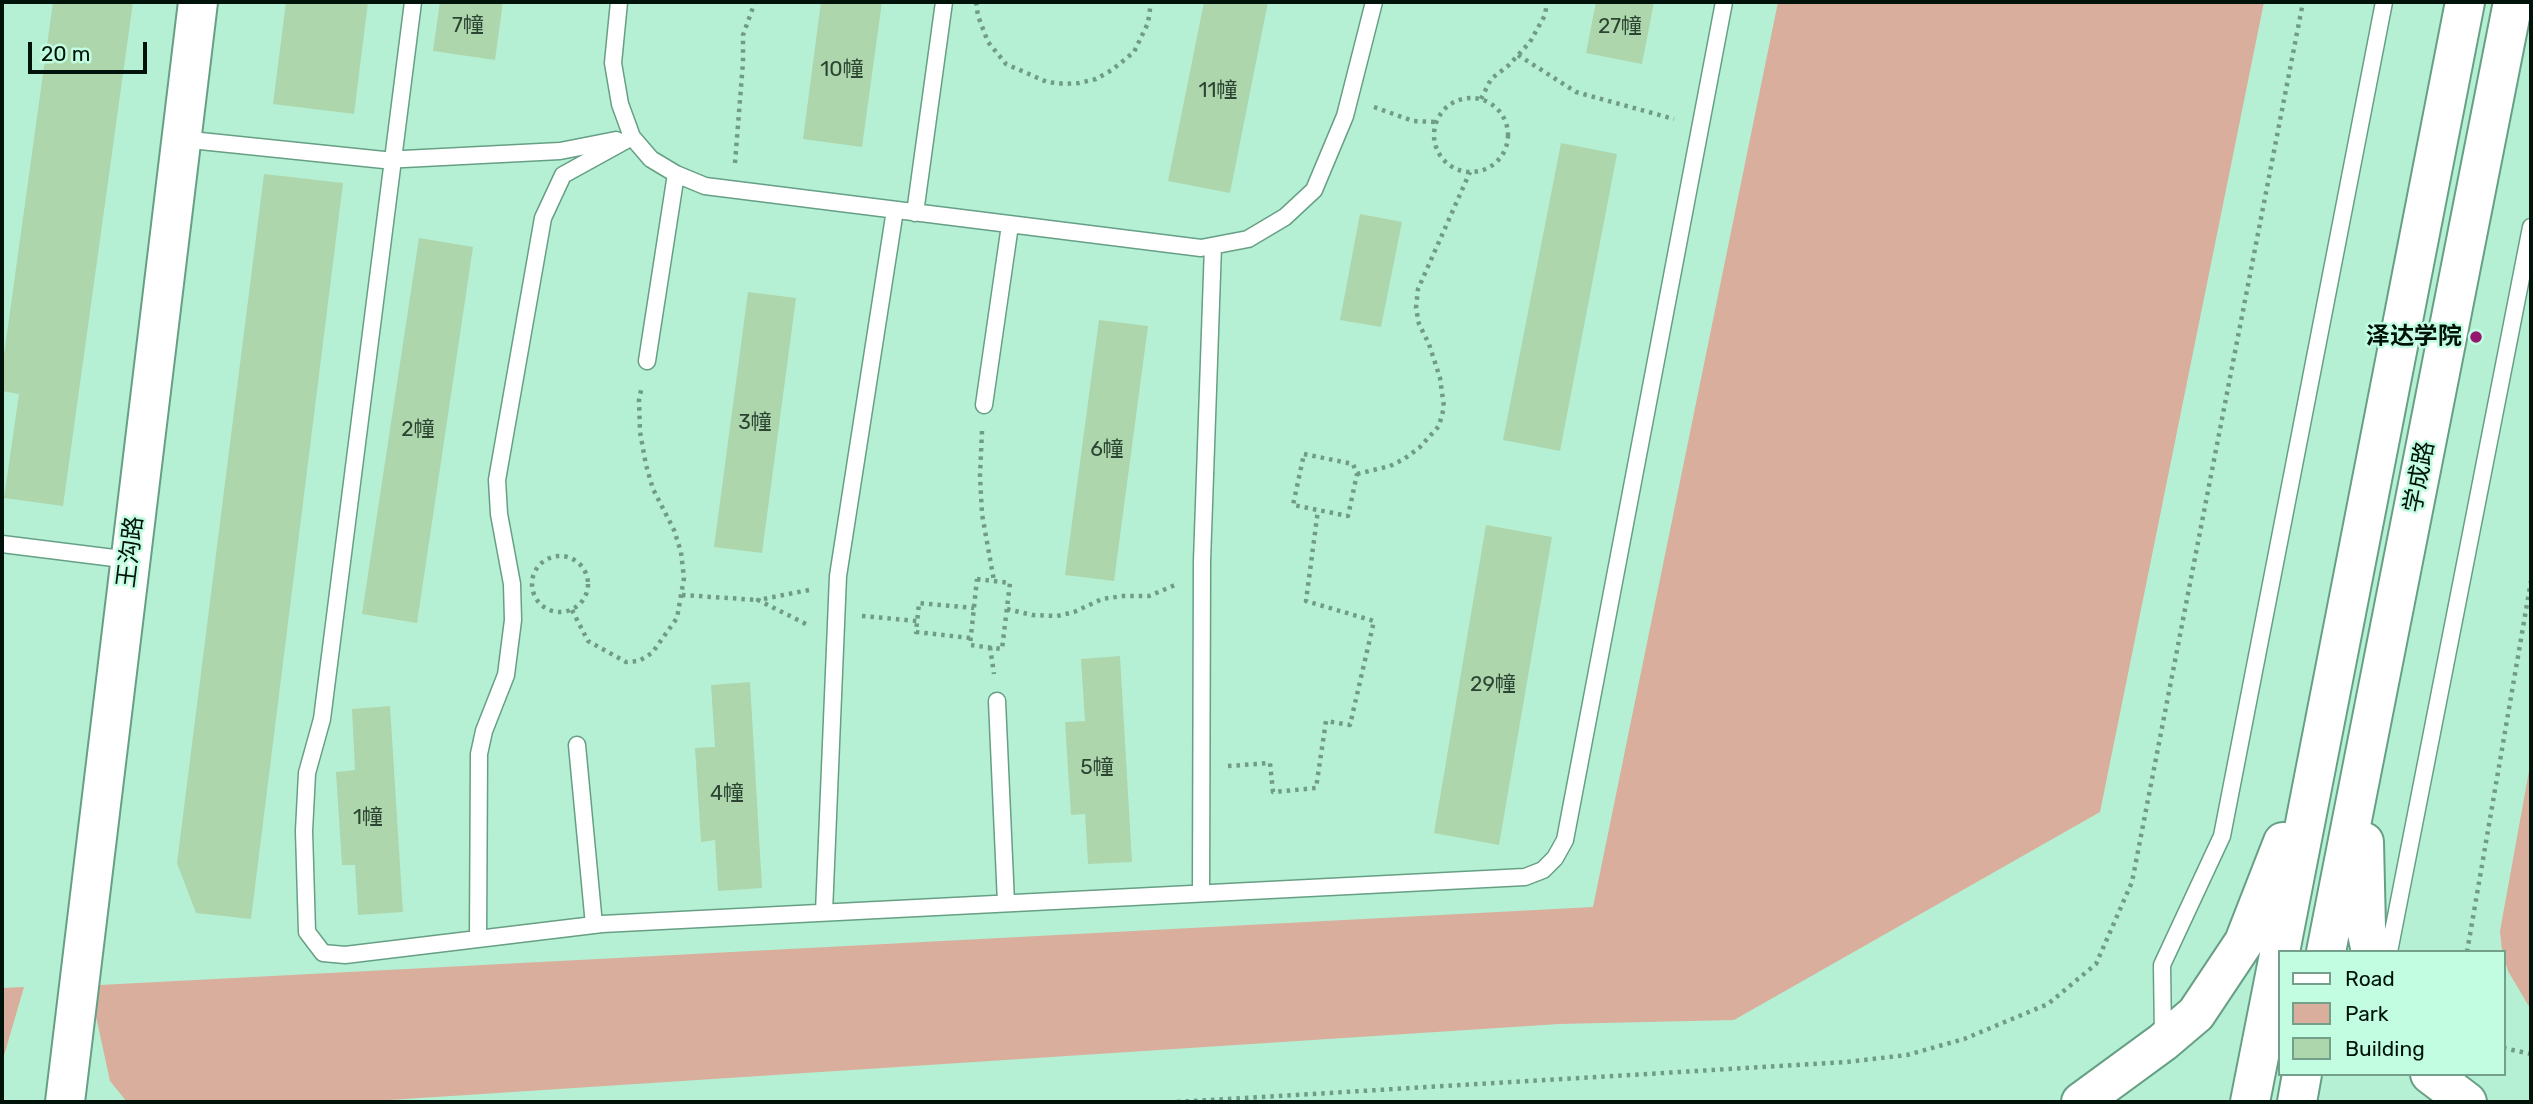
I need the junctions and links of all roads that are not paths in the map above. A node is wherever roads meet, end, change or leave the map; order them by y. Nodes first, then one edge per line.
1 (198, 2) edge
2 (413, 2) edge
3 (620, 2) edge
4 (944, 2) edge
5 (1374, 2) edge
6 (1724, 2) edge
7 (2384, 2) edge
8 (2465, 2) edge
9 (2513, 2) edge
10 (632, 137) junction
11 (181, 139) junction
12 (393, 160) junction
13 (676, 174) junction
14 (895, 210) junction
15 (915, 212) junction
16 (1010, 225) junction
17 (2531, 227) edge
18 (1213, 246) junction
19 (647, 361) road end
20 (984, 405) road end
21 (2, 544) edge
22 (130, 560) junction
23 (998, 701) dead end
24 (577, 745) dead end
25 (2319, 752) junction
26 (2362, 769) junction
27 (1201, 893) junction
28 (1006, 903) junction
29 (824, 912) junction
30 (594, 925) junction
31 (478, 939) junction
32 (2281, 950) edge
33 (2326, 950) edge
34 (2371, 950) edge
35 (2389, 950) edge
36 (2278, 964) edge
37 (2163, 1042) junction
38 (2302, 1076) edge
39 (2433, 1076) edge
40 (65, 1102) edge
41 (2081, 1102) edge
42 (2250, 1102) edge
43 (2297, 1102) edge
44 (2467, 1102) edge

1 - 11 main road, 王沟路
2 - 12 lane
3 - 10 lane
4 - 15 lane
5 - 18 lane
6 - 27 lane
7 - 37 lane
8 - 25 main road, 学成路
9 - 26 main road, 学成路
10 - 12 lane
10 - 13 lane
10 - 31 lane
11 - 12 lane
11 - 22 main road, 王沟路
12 - 31 lane
13 - 14 lane
13 - 19 lane
14 - 15 lane
14 - 29 lane
15 - 16 lane
16 - 18 lane
16 - 20 lane
17 - 35 lane
18 - 27 lane
21 - 22 lane
22 - 40 main road, 王沟路
23 - 28 lane
24 - 30 lane
25 - 32 main road, 学成路
25 - 37 main road
26 - 33 main road, 学成路
26 - 34 main road
27 - 28 lane
28 - 29 lane
29 - 30 lane
30 - 31 lane
36 - 42 main road, 学成路
37 - 41 main road
38 - 43 main road
39 - 44 main road

